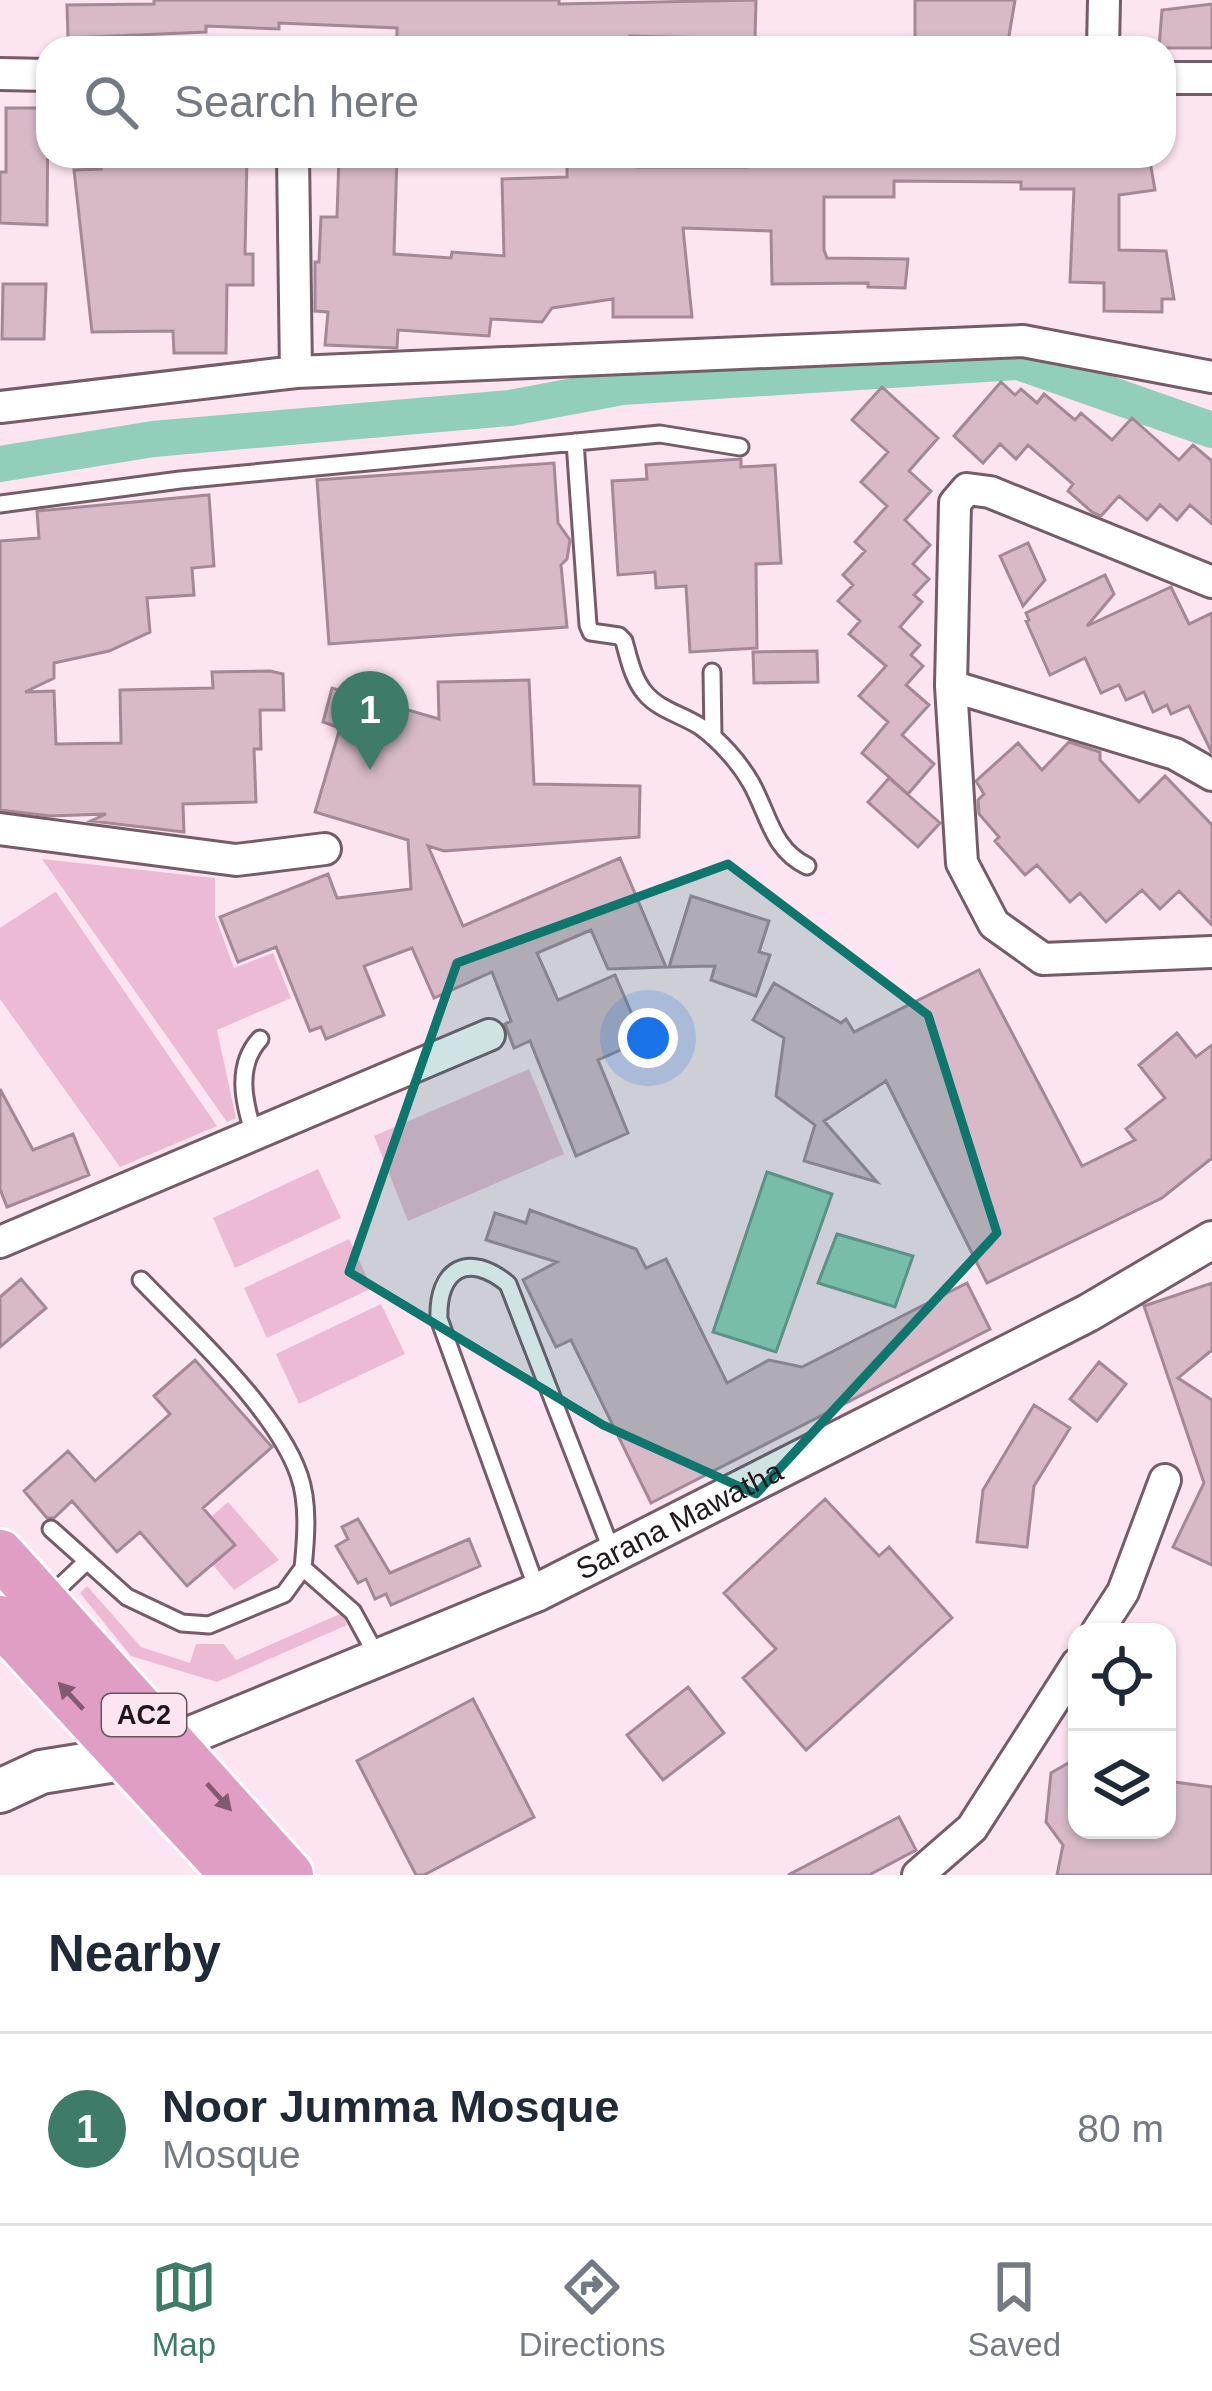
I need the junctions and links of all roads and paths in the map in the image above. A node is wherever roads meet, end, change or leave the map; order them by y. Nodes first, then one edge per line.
1 (1104, 0) edge
2 (1103, 36) edge
3 (0, 74) edge
4 (36, 75) edge
5 (1212, 78) edge
6 (1176, 79) edge
7 (293, 168) edge
8 (296, 372) junction
9 (1212, 377) edge
10 (0, 407) edge
11 (575, 442) junction
12 (740, 447) dead end
13 (0, 504) edge
14 (1212, 582) edge
15 (712, 672) dead end
16 (951, 686) junction
17 (713, 737) junction
18 (1212, 776) edge
19 (0, 829) edge
20 (326, 849) dead end
21 (807, 866) dead end
22 (1212, 952) edge
23 (489, 1035) dead end
24 (260, 1040) dead end
25 (254, 1134) junction
26 (1212, 1240) edge
27 (0, 1242) edge
28 (141, 1280) dead end
29 (1165, 1480) dead end
30 (51, 1529) dead end
31 (0, 1554) edge
32 (614, 1555) junction
33 (87, 1561) junction
34 (303, 1568) junction
35 (538, 1592) junction
36 (22, 1611) edge
37 (1103, 1623) edge
38 (379, 1659) junction
39 (1068, 1678) edge
40 (150, 1752) junction
41 (0, 1791) edge
42 (235, 1875) edge
43 (289, 1875) edge
44 (918, 1875) edge

1 - 2 street
3 - 4 street
5 - 6 street
7 - 8 street
8 - 9 street
8 - 10 street
11 - 12 lane
11 - 13 lane
11 - 17 lane
14 - 16 street
15 - 17 lane
16 - 18 street
16 - 22 street
17 - 21 lane
19 - 20 street
23 - 25 street
24 - 25 lane
25 - 27 street
26 - 32 street, Sarana Mawatha
28 - 34 lane
29 - 37 street
30 - 33 lane
31 - 36 main road, AC2
32 - 35 street, Sarana Mawatha
32 - 35 lane
33 - 34 lane
33 - 36 lane
34 - 38 lane
35 - 38 street, Sarana Mawatha
36 - 40 main road, AC2
38 - 40 street, Sarana Mawatha
39 - 44 street
40 - 41 main road
40 - 42 main road, AC2
40 -> 43 main road, AC2

